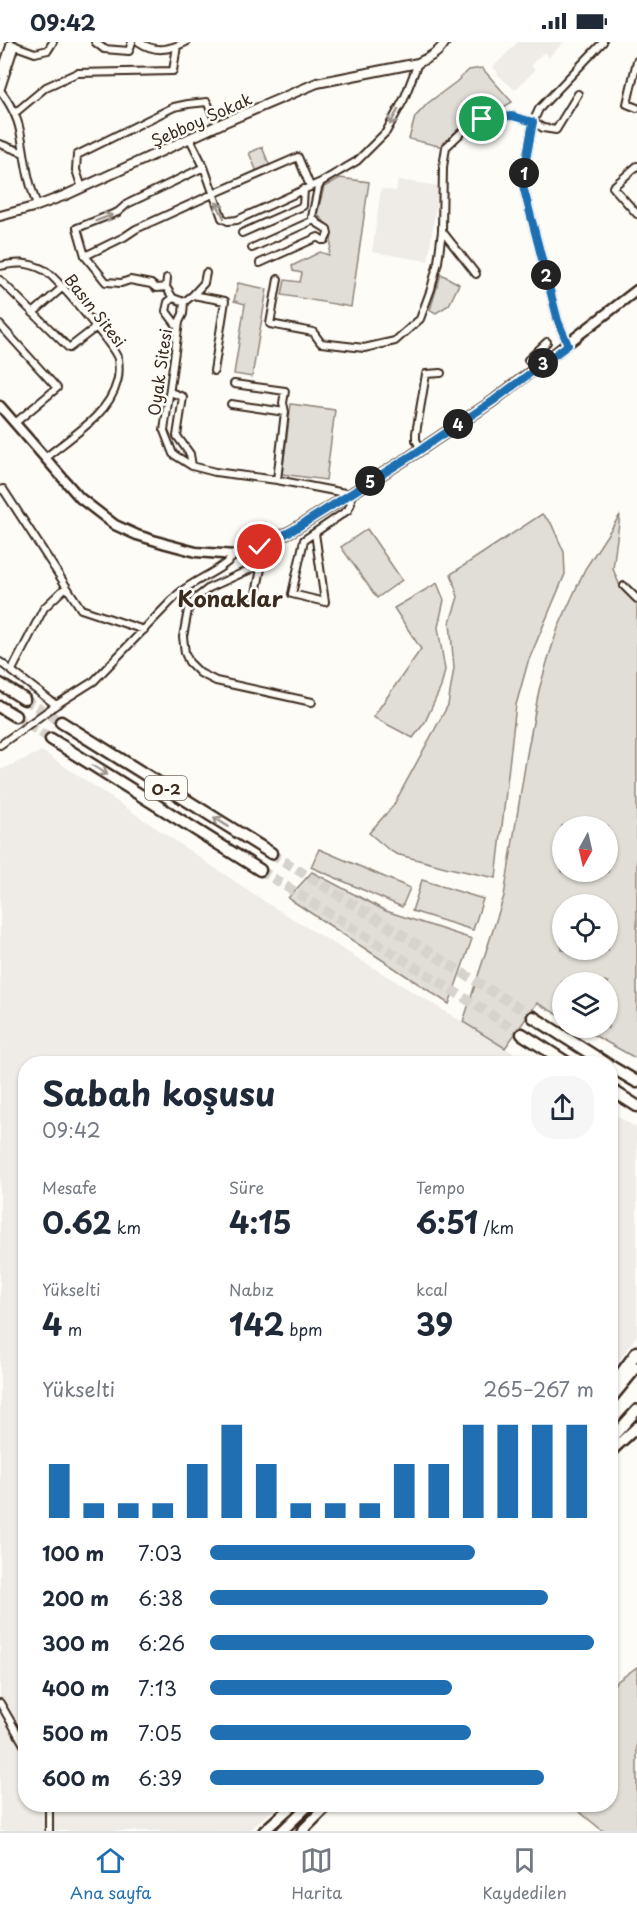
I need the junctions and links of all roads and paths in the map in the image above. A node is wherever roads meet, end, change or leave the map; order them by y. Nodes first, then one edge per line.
1 (53, 42) edge
2 (95, 42) edge
3 (132, 42) edge
4 (139, 42) edge
5 (186, 42) edge
6 (445, 42) edge
7 (603, 42) edge
8 (12, 44) edge
9 (177, 46) junction
10 (637, 61) edge
11 (418, 63) junction
12 (0, 75) edge
13 (0, 91) edge
14 (578, 94) dead end
15 (637, 108) edge
16 (15, 112) junction
17 (215, 119) dead end
18 (533, 122) junction
19 (190, 139) junction
20 (0, 144) edge
21 (24, 153) junction
22 (637, 165) edge
23 (204, 167) junction
24 (321, 182) junction
25 (82, 188) junction
26 (307, 188) junction
27 (213, 194) junction
28 (37, 206) junction
29 (637, 214) edge
30 (0, 216) edge
31 (314, 220) junction
32 (442, 231) junction
33 (242, 233) dead end
34 (252, 248) dead end
35 (86, 256) junction
36 (260, 263) dead end
37 (0, 266) edge
38 (206, 273) dead end
39 (476, 274) dead end
40 (167, 278) dead end
41 (278, 279) dead end
42 (0, 280) edge
43 (63, 287) junction
44 (166, 287) junction
45 (637, 290) edge
46 (193, 296) junction
47 (173, 298) junction
48 (184, 302) junction
49 (33, 313) junction
50 (0, 325) edge
51 (178, 327) junction
52 (96, 328) junction
53 (547, 342) dead end
54 (568, 345) junction
55 (535, 369) junction
56 (214, 371) dead end
57 (441, 373) dead end
58 (234, 384) dead end
59 (170, 392) junction
60 (231, 404) dead end
61 (0, 406) edge
62 (285, 412) junction
63 (15, 423) junction
64 (421, 449) junction
65 (45, 458) junction
66 (192, 466) junction
67 (277, 480) junction
68 (0, 490) edge
69 (350, 494) junction
70 (315, 533) junction
71 (236, 555) junction
72 (624, 586) dead end
73 (66, 587) junction
74 (255, 598) dead end
75 (637, 599) edge
76 (144, 630) junction
77 (0, 662) edge
78 (12, 670) junction
79 (0, 684) edge
80 (24, 699) tunnel mouth
81 (312, 702) dead end
82 (56, 705) junction
83 (0, 707) edge
84 (15, 716) tunnel mouth
85 (61, 722) tunnel mouth
86 (51, 739) tunnel mouth
87 (0, 745) edge
88 (271, 853) tunnel mouth
89 (260, 870) tunnel mouth
90 (533, 1017) tunnel mouth
91 (522, 1034) tunnel mouth
92 (556, 1056) edge
93 (594, 1056) edge
94 (618, 1071) edge
95 (637, 1083) edge
96 (618, 1094) edge
97 (637, 1106) edge
98 (637, 1352) edge
99 (637, 1367) edge
100 (618, 1378) edge
101 (618, 1390) edge
102 (637, 1410) edge
103 (637, 1427) edge
104 (618, 1431) edge
105 (618, 1445) edge
106 (0, 1703) edge
107 (18, 1734) edge
108 (49, 1812) edge
109 (285, 1812) edge
110 (302, 1812) edge
111 (321, 1812) edge
112 (49, 1831) edge
113 (264, 1831) edge
114 (282, 1831) edge
115 (302, 1831) edge

1 - 8 street
2 - 3 street
4 - 9 street
5 - 9 street
6 - 11 street
7 - 18 street
8 - 12 street
8 - 13 street
9 - 16 street
10 - 15 street
11 - 19 street, Şebboy Sokak
11 -> 24 street
13 - 16 street
14 - 18 street
16 - 21 street
17 - 25 street
18 - 32 street
18 - 54 street
19 - 23 street
19 - 25 street, Şebboy Sokak
20 - 21 street
21 - 28 street
22 - 29 street
23 - 27 street
35 -> 23 street
24 - 26 street
24 - 31 street
25 - 28 street, Şebboy Sokak
26 -> 27 street
26 - 27 street
26 - 33 street
27 - 35 street
28 - 30 street, Şebboy Sokak
31 - 34 street
31 - 36 street
32 - 39 street
32 - 41 street
35 - 44 street
37 - 43 street, Basın Sitesi
38 - 46 street
40 - 44 street
42 - 49 street
43 - 49 street
43 - 52 street, Basın Sitesi
44 - 47 street
45 - 54 main road
46 - 48 street
46 - 56 street
47 - 48 street
47 - 51 street
48 - 51 street, Oyak Sitesi
49 - 52 street
50 - 63 street
51 - 59 street, Oyak Sitesi
52 - 65 street, Basın Sitesi
53 - 55 street
54 - 55 main road
55 - 64 main road
57 - 64 street
58 - 62 street
59 - 66 street, Oyak Sitesi
59 - 66 street
60 - 62 street
61 - 63 main road
62 - 67 street
63 - 65 main road
64 - 69 main road
65 - 71 main road
66 - 67 street, Oyak Sitesi
67 - 69 street, Oyak Sitesi
68 - 73 street
69 - 70 street
69 - 71 main road
70 - 70 street
71 - 76 street
72 - 75 street
73 - 76 street
73 - 78 street
74 - 81 street
76 - 82 street
77 - 78 street
78 - 82 street
79 - 80 highway
82 - 87 street
83 - 84 highway
88 -> 85 highway, O-2
86 -> 89 highway, O-2
90 - 93 highway
91 - 92 highway
94 - 95 highway
96 - 97 highway
98 - 100 highway
99 - 101 main road
102 - 104 main road
103 - 105 main road
106 - 107 street
108 - 112 street
109 - 113 main road
110 - 114 main road
111 - 115 main road

